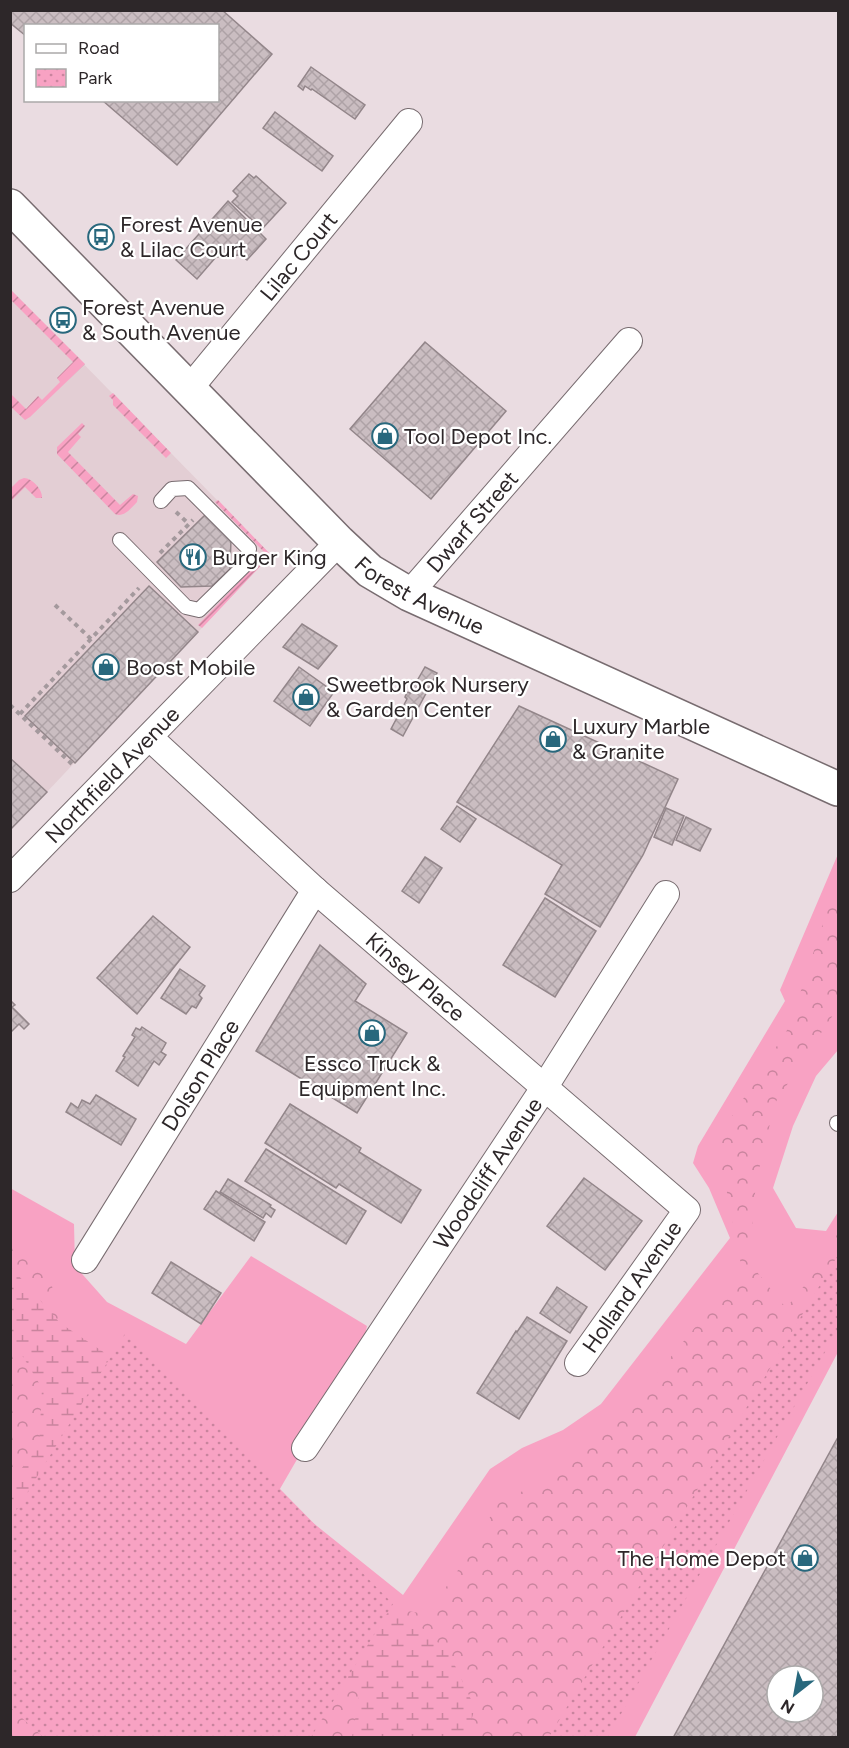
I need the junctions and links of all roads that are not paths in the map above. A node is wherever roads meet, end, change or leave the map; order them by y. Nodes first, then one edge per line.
1 (409, 122) dead end
2 (10, 206) edge
3 (629, 341) dead end
4 (189, 389) junction
5 (161, 501) dead end
6 (120, 540) dead end
7 (339, 542) junction
8 (409, 594) junction
9 (150, 738) junction
10 (838, 789) edge
11 (10, 879) edge
12 (315, 890) junction
13 (666, 894) dead end
14 (544, 1088) junction
15 (687, 1210) joint
16 (85, 1260) dead end
17 (578, 1363) dead end
18 (304, 1448) dead end

1 - 4 street, Lilac Court
2 - 4 main road, Forest Avenue
3 - 8 street, Dwarf Street
4 - 7 main road, Forest Avenue
5 - 6 lane
7 - 8 main road, Forest Avenue
7 - 9 street, Northfield Avenue
8 - 10 main road, Forest Avenue
9 - 11 street, Northfield Avenue
9 - 12 street, Kinsey Place
12 - 14 street, Kinsey Place
12 - 16 street, Dolson Place
13 - 14 street, Woodcliff Avenue
14 - 15 street, Kinsey Place
14 - 18 street, Woodcliff Avenue
15 - 17 street, Holland Avenue

